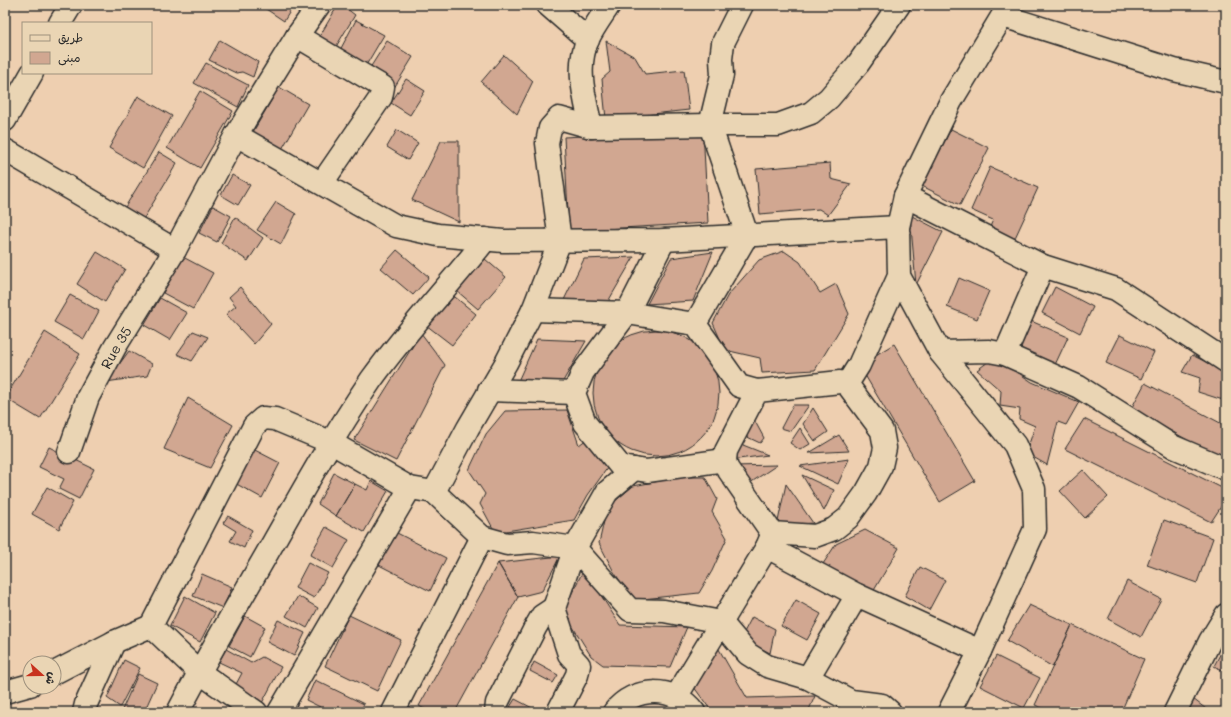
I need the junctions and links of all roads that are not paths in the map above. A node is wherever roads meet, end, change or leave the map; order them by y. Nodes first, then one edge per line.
1 (70, 5) edge
2 (319, 5) edge
3 (548, 5) edge
4 (609, 5) edge
5 (742, 5) edge
6 (900, 5) edge
7 (1006, 10) edge
8 (61, 22) edge
9 (297, 36) junction
10 (588, 40) junction
11 (31, 74) edge
12 (1226, 82) edge
13 (5, 120) edge
14 (710, 124) junction
15 (591, 127) junction
16 (236, 135) junction
17 (5, 150) edge
18 (322, 183) junction
19 (906, 196) junction
20 (898, 227) junction
21 (748, 235) junction
22 (486, 240) junction
23 (664, 240) junction
24 (560, 241) junction
25 (175, 250) junction
26 (1043, 266) junction
27 (899, 276) junction
28 (533, 310) junction
29 (627, 313) junction
30 (695, 324) junction
31 (940, 352) junction
32 (1005, 354) junction
33 (1226, 361) edge
34 (847, 384) junction
35 (489, 390) junction
36 (757, 391) junction
37 (574, 393) junction
38 (330, 442) junction
39 (69, 452) dead end
40 (725, 460) junction
41 (634, 469) junction
42 (1226, 469) edge
43 (410, 488) junction
44 (434, 492) junction
45 (482, 537) junction
46 (770, 540) junction
47 (575, 548) junction
48 (857, 595) junction
49 (554, 608) junction
50 (1226, 615) edge
51 (721, 622) junction
52 (151, 626) junction
53 (114, 642) junction
54 (980, 651) junction
55 (62, 669) edge
56 (199, 672) junction
57 (808, 678) junction
58 (22, 687) edge
59 (5, 692) edge
60 (676, 697) junction
61 (848, 706) edge
62 (84, 712) edge
63 (178, 712) edge
64 (256, 712) edge
65 (279, 712) edge
66 (393, 712) edge
67 (496, 712) edge
68 (558, 712) edge
69 (614, 712) edge
70 (694, 712) edge
71 (890, 712) edge
72 (949, 712) edge
73 (1175, 712) edge

1 - 8 street
2 - 9 street, Rue 35
3 - 10 street
4 - 10 street
5 - 14 street
6 - 14 street
7 - 12 street
7 - 19 street
9 - 16 street, Rue 35
9 - 18 street
10 - 15 street
11 - 13 street
14 - 15 street
14 - 21 street
15 - 24 street
16 - 18 street
16 - 25 street, Rue 35
17 - 25 street
18 - 22 street
19 - 20 street
19 - 26 street
20 - 21 street
20 - 27 street
21 - 23 street
21 - 30 street
22 - 24 street
22 - 38 street
23 - 24 street
23 - 29 street
24 - 28 street
25 - 39 street, Rue 35
26 - 32 street
26 - 33 street
27 - 31 street
27 - 34 street
28 - 29 street
28 - 35 street
29 - 30 street
29 - 37 street
30 - 36 street
31 - 32 street
31 - 54 street
32 - 42 street
34 - 36 street
34 - 46 street
35 - 37 street
35 - 44 street
36 - 40 street
37 - 41 street
38 - 43 street
38 - 52 street
38 - 56 street
40 - 41 street
40 - 46 street
41 - 47 street
43 - 44 street
43 - 65 street
44 - 45 street
45 - 47 street
45 - 66 street
46 - 48 street
46 - 51 street
47 - 49 street
47 - 51 street
48 - 54 street
48 - 57 street
49 - 67 street
49 - 68 street
50 - 73 street
51 - 57 street
51 - 60 street
52 - 53 street
52 - 56 street
53 - 55 street
53 - 62 street
54 - 72 street
56 - 63 street
56 - 64 street
57 - 61 street
58 - 59 street
60 - 69 street
60 - 70 street
61 - 71 street

